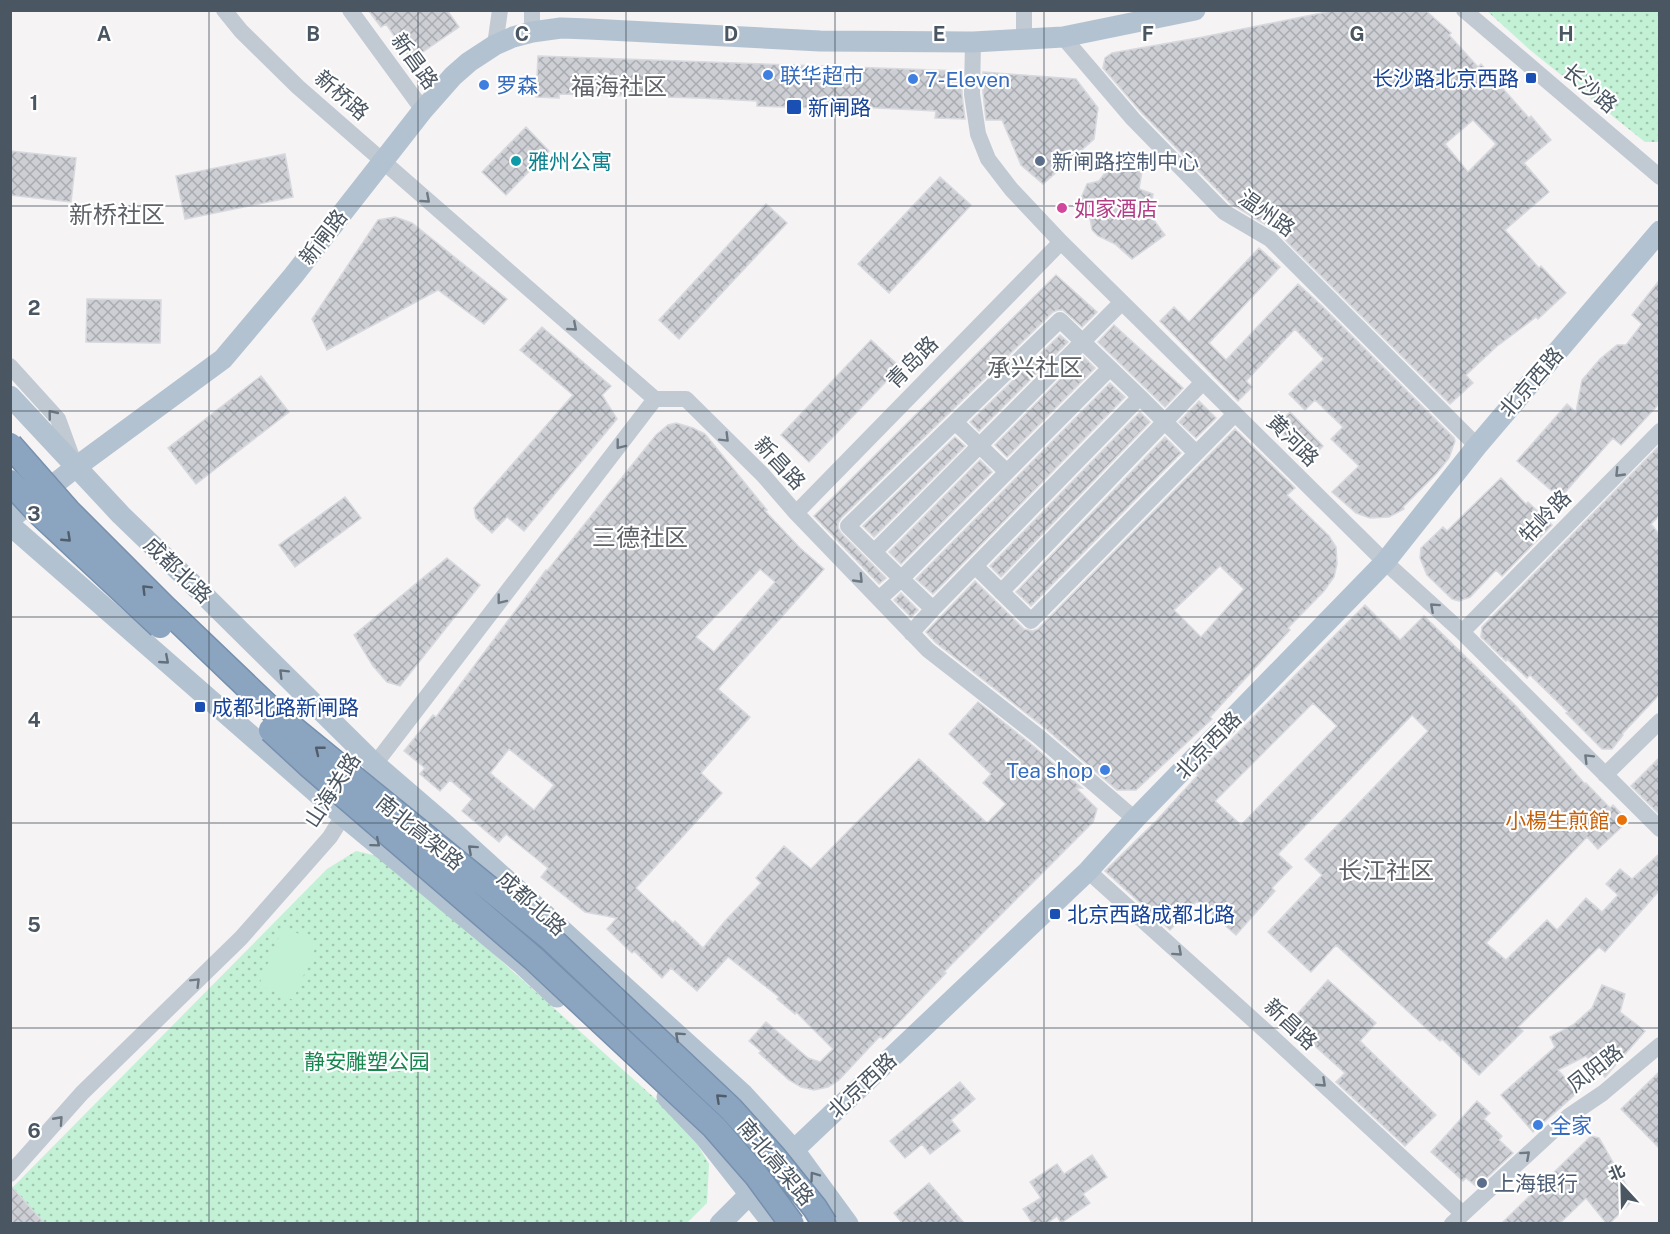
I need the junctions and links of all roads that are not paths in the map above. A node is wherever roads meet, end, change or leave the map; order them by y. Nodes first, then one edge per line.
1 (224, 10) edge
2 (350, 10) edge
3 (500, 10) edge
4 (532, 10) edge
5 (1024, 10) edge
6 (1195, 10) edge
7 (1464, 10) edge
8 (532, 32) junction
9 (1063, 37) junction
10 (1024, 39) junction
11 (973, 42) junction
12 (495, 45) junction
13 (423, 110) junction
14 (382, 160) junction
15 (1659, 177) edge
16 (1659, 231) edge
17 (1061, 242) junction
18 (1122, 302) junction
19 (1083, 341) junction
20 (10, 366) edge
21 (1110, 368) junction
22 (1203, 382) junction
23 (10, 396) edge
24 (1140, 397) junction
25 (655, 399) junction
26 (1235, 414) junction
27 (955, 422) junction
28 (1166, 422) junction
29 (1659, 431) edge
30 (10, 445) edge
31 (980, 445) junction
32 (1477, 446) junction
33 (1196, 453) junction
34 (76, 466) junction
35 (1007, 472) junction
36 (10, 482) edge
37 (796, 513) junction
38 (10, 519) edge
39 (10, 525) edge
40 (874, 552) junction
41 (1385, 562) junction
42 (975, 566) junction
43 (901, 579) junction
44 (1001, 592) junction
45 (879, 599) junction
46 (933, 609) junction
47 (1462, 632) junction
48 (911, 633) junction
49 (1659, 721) edge
50 (375, 764) junction
51 (1605, 775) junction
52 (343, 816) junction
53 (1135, 819) junction
54 (1659, 829) edge
55 (1088, 871) junction
56 (1659, 1045) edge
57 (794, 1150) junction
58 (14, 1164) edge
59 (750, 1192) junction
60 (1457, 1219) edge
61 (720, 1224) edge
62 (773, 1224) edge
63 (792, 1224) edge
64 (825, 1224) edge
65 (848, 1224) edge

1 - 14 street, 新桥路
2 - 13 street, 新昌路
3 - 12 street
4 - 8 street
5 - 10 street
6 - 9 main road, 新闸路
7 - 15 street, 长沙路
8 - 11 main road, 新闸路
8 - 12 main road, 新闸路
9 - 10 main road, 新闸路
9 - 32 street, 温州路
10 - 11 main road, 新闸路
11 - 17 street, 黄河路
12 - 13 main road, 新闸路
13 - 14 main road, 新闸路
14 -> 25 street
14 - 34 main road, 新闸路
16 - 32 main road, 北京西路
17 - 18 street, 黄河路
17 - 37 street, 青岛路
18 - 19 street
18 - 22 street, 黄河路
19 - 21 street
19 - 27 street
19 - 31 street
34 -> 20 street, 成都北路
21 - 24 street
21 - 35 street
22 - 26 street, 黄河路
22 - 28 street
23 - 34 main road, 成都北路
24 - 28 street
24 - 42 street
25 -> 37 street, 新昌路
25 -> 50 street, 山海关路
26 - 33 street
26 - 41 street, 黄河路
27 - 31 street
27 - 40 street
28 - 33 street
28 - 44 street
29 -> 47 street, 牯岭路
64 -> 30 highway, 南北高架路, bridge
31 - 35 street
31 - 40 street
32 - 41 main road, 北京西路
33 - 44 street
34 - 38 main road, 新闸路
50 -> 34 main road, 成都北路
35 - 43 street
36 -> 63 highway, 南北高架路, bridge
37 -> 45 street, 新昌路
39 -> 52 main road
40 - 43 street
47 -> 41 street, 黄河路
41 - 53 main road, 北京西路
42 - 44 street
42 - 46 street
43 - 45 street
43 - 46 street
45 - 48 street, 新昌路
46 - 48 street
51 -> 47 street, 黄河路
48 - 53 street, 新昌路
49 - 51 street
50 - 52 street, 山海关路
57 -> 50 main road, 成都北路
51 - 54 street, 黄河路
58 -> 52 street, 山海关路
52 -> 59 main road
53 - 55 main road, 北京西路
55 - 57 main road, 北京西路
55 -> 60 street, 新昌路
60 -> 56 street, 凤阳路
57 - 59 main road, 北京西路
65 -> 57 main road, 成都北路
59 - 61 main road, 北京西路
59 - 62 main road

